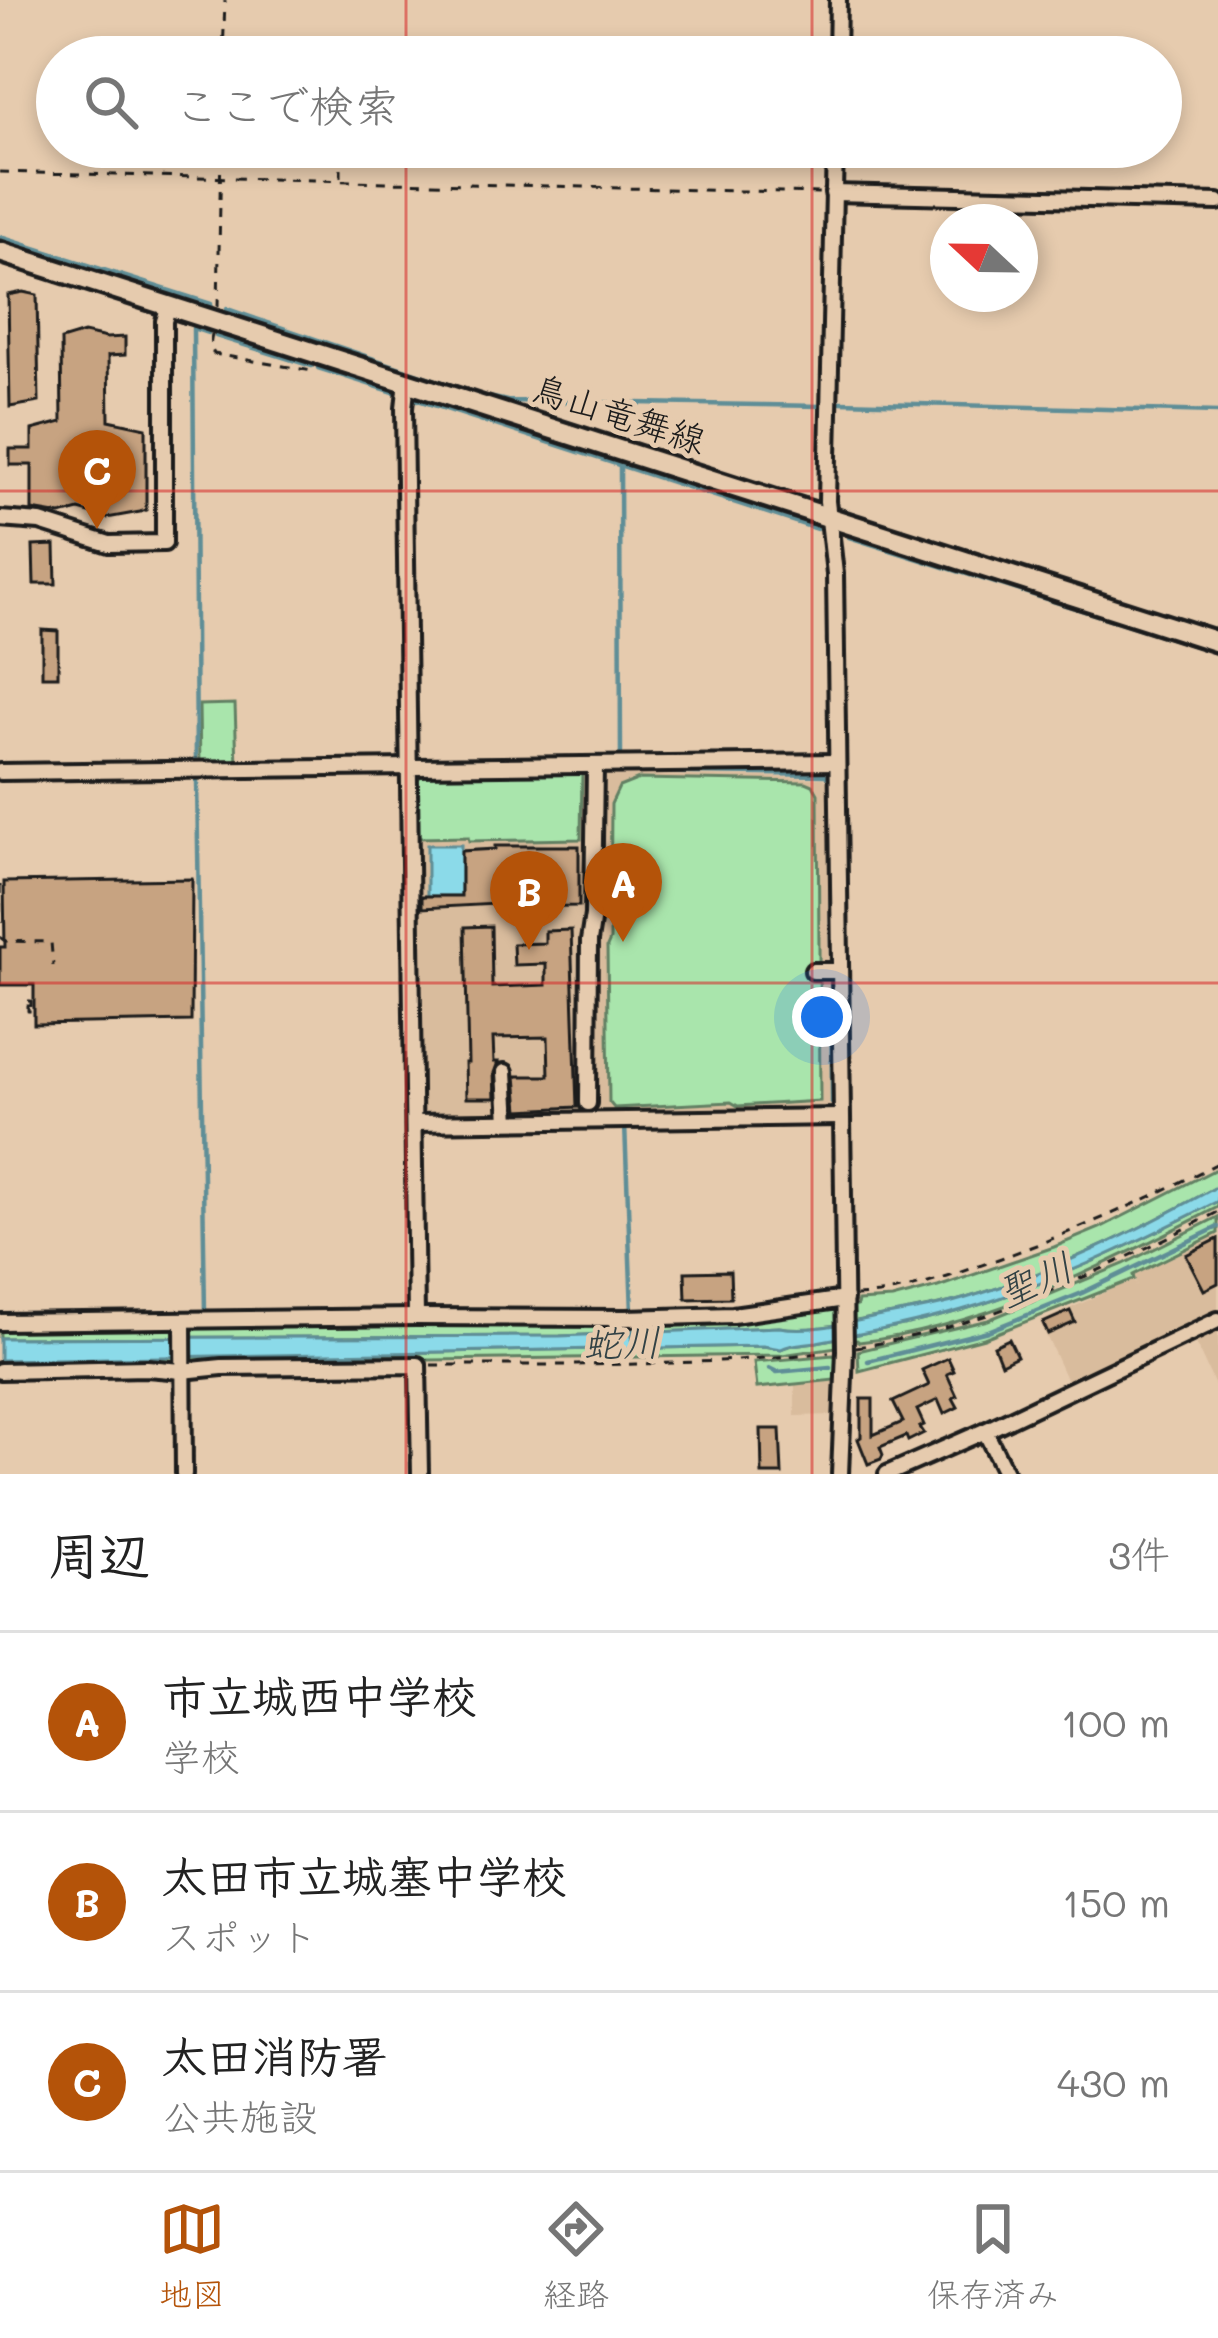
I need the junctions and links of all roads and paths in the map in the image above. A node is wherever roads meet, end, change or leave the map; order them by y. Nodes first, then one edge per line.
1 (225, 0) edge
2 (838, 0) edge
3 (224, 36) edge
4 (837, 36) edge
5 (220, 168) edge
6 (341, 168) edge
7 (834, 168) edge
8 (0, 172) edge
9 (220, 176) junction
10 (341, 180) junction
11 (833, 193) junction
12 (1218, 202) edge
13 (0, 252) edge
14 (169, 305) junction
15 (215, 320) junction
16 (320, 353) junction
17 (407, 381) junction
18 (829, 516) junction
19 (0, 519) edge
20 (1218, 629) edge
21 (1197, 635) junction
22 (1218, 642) edge
23 (837, 762) junction
24 (595, 766) junction
25 (409, 768) junction
26 (0, 772) edge
27 (0, 885) edge
28 (0, 922) edge
29 (0, 937) edge
30 (52, 966) dead end
31 (505, 1072) dead end
32 (588, 1103) dead end
33 (841, 1117) junction
34 (415, 1119) junction
35 (508, 1121) junction
36 (1218, 1163) edge
37 (1218, 1212) edge
38 (844, 1302) junction
39 (416, 1317) junction
40 (1218, 1320) edge
41 (0, 1322) edge
42 (183, 1322) junction
43 (846, 1348) junction
44 (418, 1365) junction
45 (183, 1368) junction
46 (0, 1371) edge
47 (985, 1431) junction
48 (184, 1474) edge
49 (419, 1474) edge
50 (839, 1474) edge
51 (887, 1474) edge
52 (1006, 1474) edge

1 - 3 path
2 - 4 street
5 - 9 path
6 - 10 path
7 - 11 street
8 - 9 path
9 - 10 path
9 - 15 path
10 - 11 path
11 - 12 street
11 - 18 street
13 - 14 main road, 鳥山竜舞線
14 - 15 main road, 鳥山竜舞線
14 - 19 street
15 - 16 main road, 鳥山竜舞線
15 - 16 path
16 - 17 main road, 鳥山竜舞線
17 - 18 main road, 鳥山竜舞線
17 - 25 street
18 - 21 main road, 鳥山竜舞線
18 - 23 street
20 - 21 street
21 - 22 main road, 鳥山竜舞線
23 - 24 street
23 - 33 street
24 - 25 street
24 - 32 street
25 - 26 street
25 - 34 street
27 - 28 path
29 - 30 path
31 - 35 street
33 - 35 street
33 - 38 street
34 - 35 street
34 - 39 street
36 - 38 path
37 - 43 path
38 - 39 street
38 - 43 street
39 - 42 street
40 - 47 street
41 - 42 street
42 - 45 street
43 - 44 path
43 - 50 street
44 - 45 street
44 - 49 street
45 - 46 street
45 - 48 street
47 - 51 street
47 - 52 street

